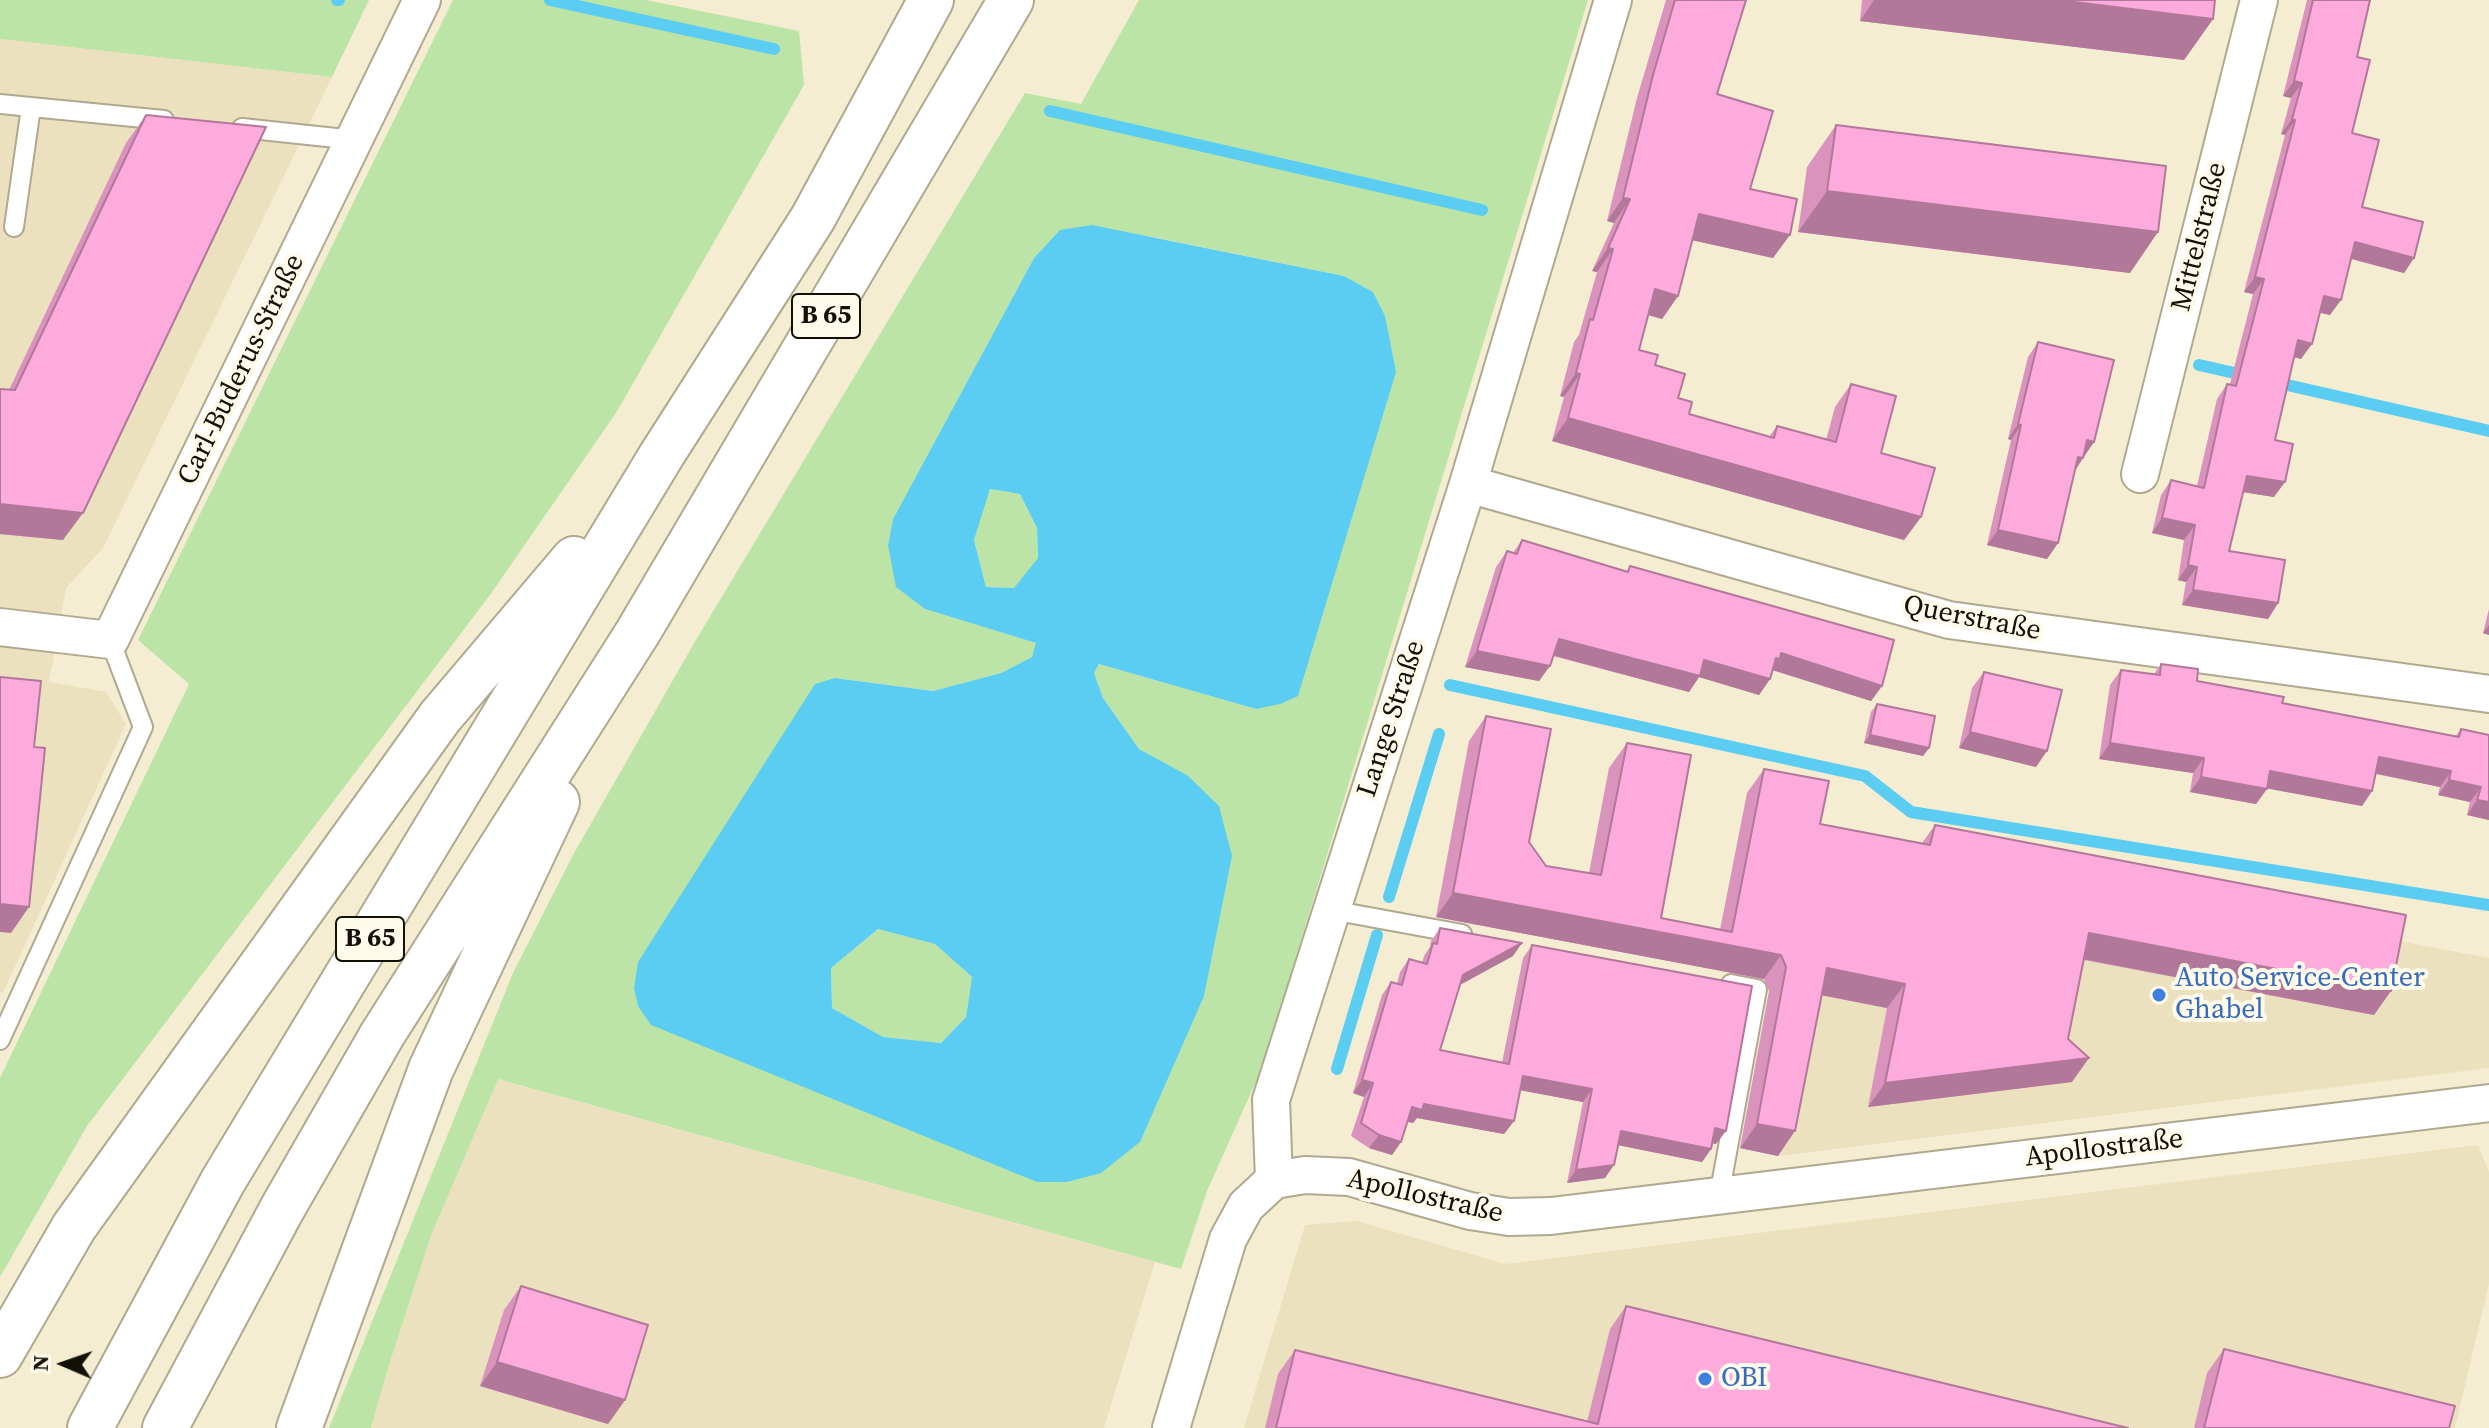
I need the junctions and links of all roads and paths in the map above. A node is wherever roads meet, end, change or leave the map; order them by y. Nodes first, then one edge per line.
1 (422, 0) edge
2 (931, 0) edge
3 (1011, 0) edge
4 (1613, 0) edge
5 (2259, 0) edge
6 (0, 104) edge
7 (31, 107) junction
8 (185, 123) edge
9 (216, 126) edge
10 (355, 140) junction
11 (14, 227) dead end
12 (661, 456) junction
13 (2140, 474) dead end
14 (1468, 484) junction
15 (0, 627) edge
16 (638, 632) junction
17 (110, 640) junction
18 (2489, 694) edge
19 (1331, 910) junction
20 (1483, 938) edge
21 (1711, 981) edge
22 (0, 1040) edge
23 (2489, 1103) edge
24 (1274, 1180) junction
25 (1719, 1196) junction
26 (0, 1355) edge
27 (90, 1428) edge
28 (165, 1428) edge
29 (299, 1428) edge
30 (1171, 1428) edge

1 - 10 street, Carl-Buderus-Straße
2 - 12 highway, B 65
3 - 16 highway, B 65
4 - 14 street, Lange Straße
5 - 13 street, Mittelstraße
6 - 7 lane
7 - 8 lane
7 - 11 lane
9 - 10 lane
10 - 17 street, Carl-Buderus-Straße
12 - 26 highway
12 - 27 highway, B 65
14 - 18 street, Querstraße
14 - 19 street, Lange Straße
15 - 17 street
16 - 28 highway, B 65
16 - 29 highway
17 - 22 lane
19 - 20 lane
19 - 24 street, Lange Straße
21 - 25 lane
23 - 25 street, Apollostraße
24 - 25 street, Apollostraße
24 - 30 street

